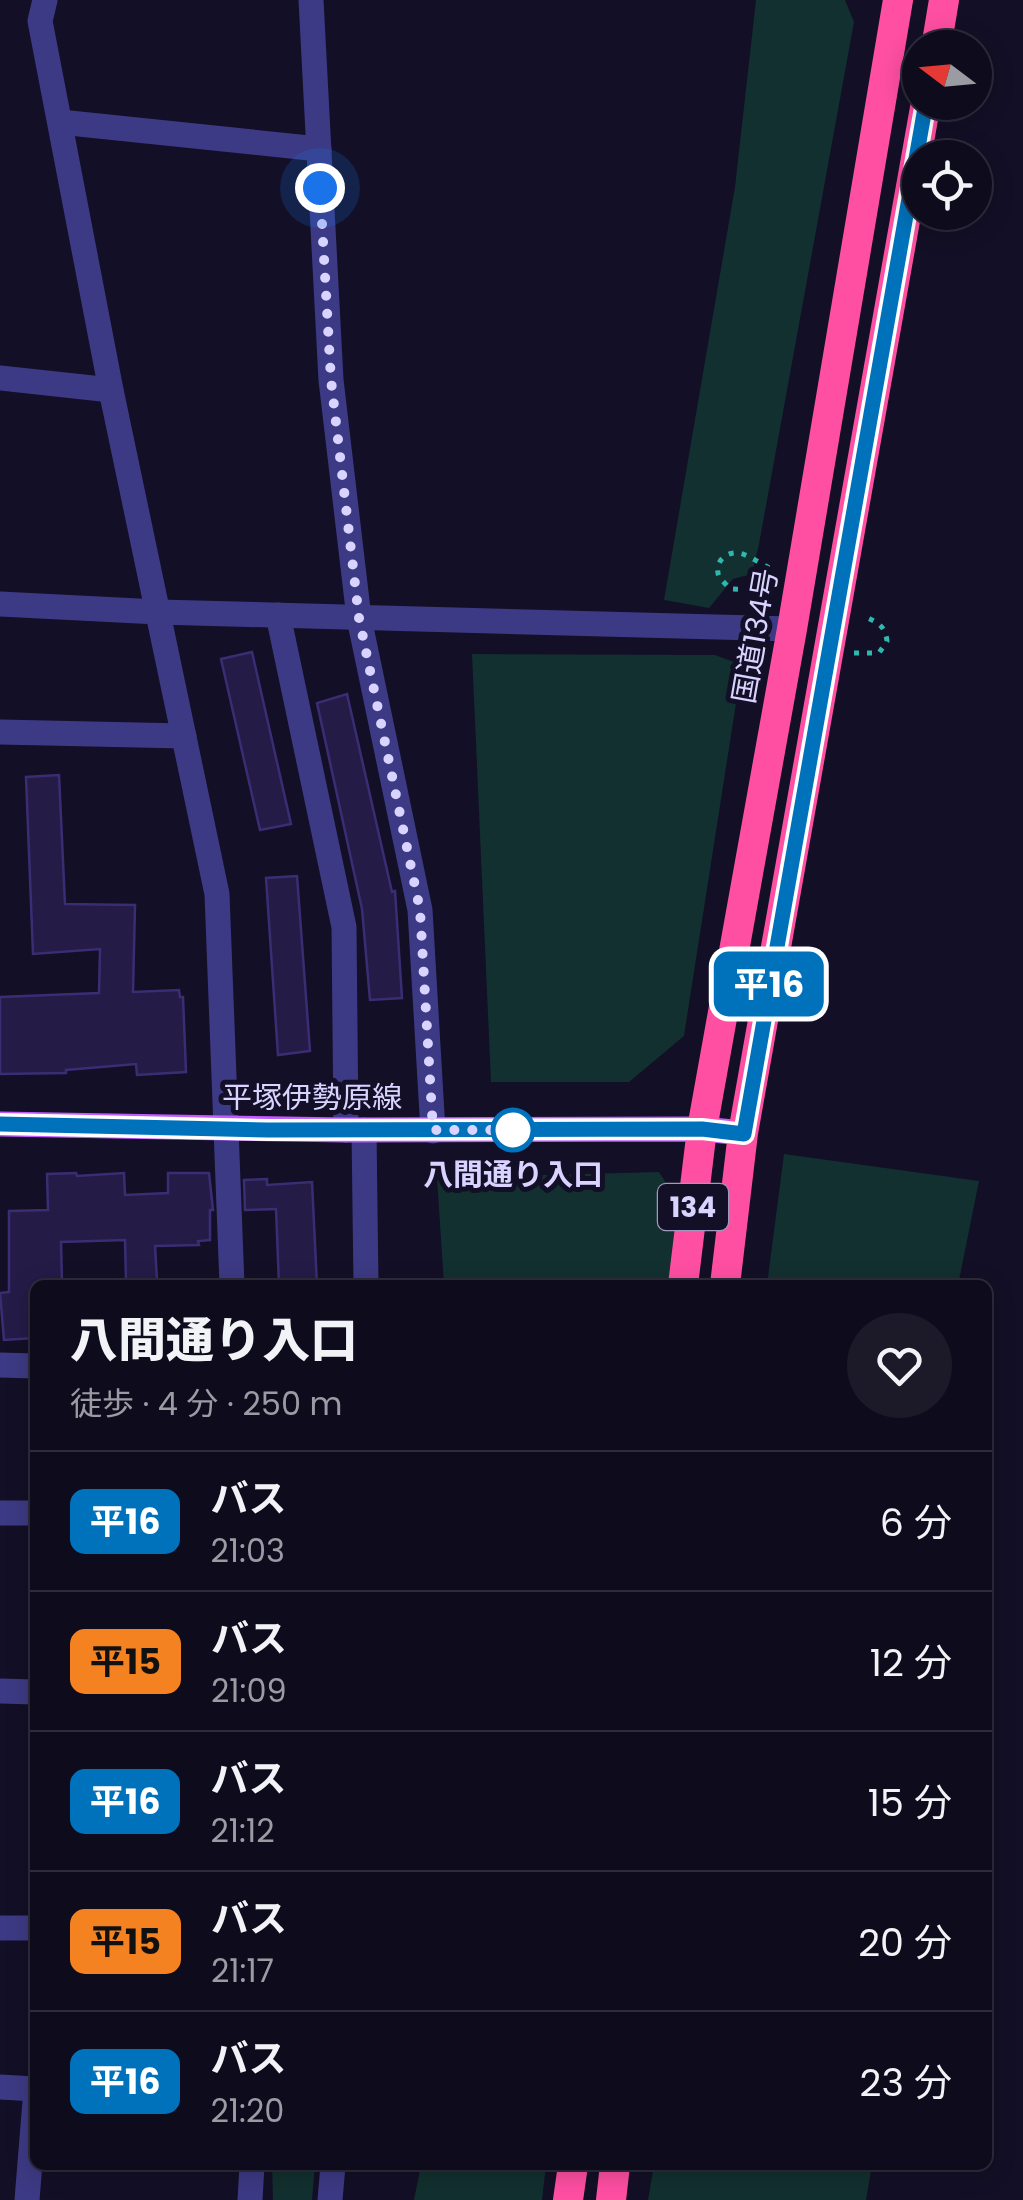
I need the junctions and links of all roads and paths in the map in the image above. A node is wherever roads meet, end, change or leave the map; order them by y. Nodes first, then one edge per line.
1 (45, 0) edge
2 (311, 0) edge
3 (898, 0) edge
4 (944, 0) edge
5 (939, 30) edge
6 (923, 120) edge
7 (60, 122) junction
8 (318, 149) junction
9 (0, 378) edge
10 (111, 390) junction
11 (765, 566) dead end
12 (764, 590) dead end
13 (0, 604) edge
14 (158, 612) junction
15 (854, 612) dead end
16 (278, 616) junction
17 (359, 618) junction
18 (792, 629) junction
19 (860, 654) dead end
20 (0, 732) edge
21 (184, 736) junction
22 (0, 1124) edge
23 (228, 1129) junction
24 (702, 1129) junction
25 (355, 1130) junction
26 (433, 1130) junction
27 (744, 1134) junction
28 (232, 1280) edge
29 (366, 1280) edge
30 (684, 1280) edge
31 (725, 1280) edge
32 (0, 1365) edge
33 (30, 1366) edge
34 (0, 1513) edge
35 (30, 1513) edge
36 (0, 1691) edge
37 (30, 1692) edge
38 (0, 1928) edge
39 (30, 1928) edge
40 (0, 2087) edge
41 (30, 2089) edge
42 (30, 2163) edge
43 (252, 2170) edge
44 (333, 2170) edge
45 (572, 2170) edge
46 (614, 2170) edge
47 (27, 2200) edge
48 (250, 2200) edge
49 (330, 2200) edge
50 (568, 2200) edge
51 (611, 2200) edge

1 - 7 street
2 - 8 street
3 - 18 highway, 国道134号 / 134
4 - 5 highway
6 - 27 highway, 134
7 - 8 street
7 - 10 street
8 - 17 street
9 - 10 street
10 - 14 street
11 - 12 path
13 - 14 street
14 - 16 street
14 - 21 street
15 - 19 path
16 - 17 street
16 - 25 street
17 - 18 street
17 - 26 street
18 - 24 highway, 国道134号 / 134
20 - 21 street
21 - 23 street
22 - 23 main road, 平塚伊勢原線
23 - 25 main road, 平塚伊勢原線
23 - 28 street
24 - 26 main road, 平塚伊勢原線
24 - 27 main road, 平塚伊勢原線
24 - 30 highway, 国道134号 / 134
25 - 26 main road, 平塚伊勢原線
25 - 29 street
27 - 31 highway, 134
32 - 33 street
34 - 35 street
36 - 37 street
38 - 39 street
40 - 41 street
42 - 47 street
43 - 48 street
44 - 49 street
45 - 50 highway
46 - 51 highway

